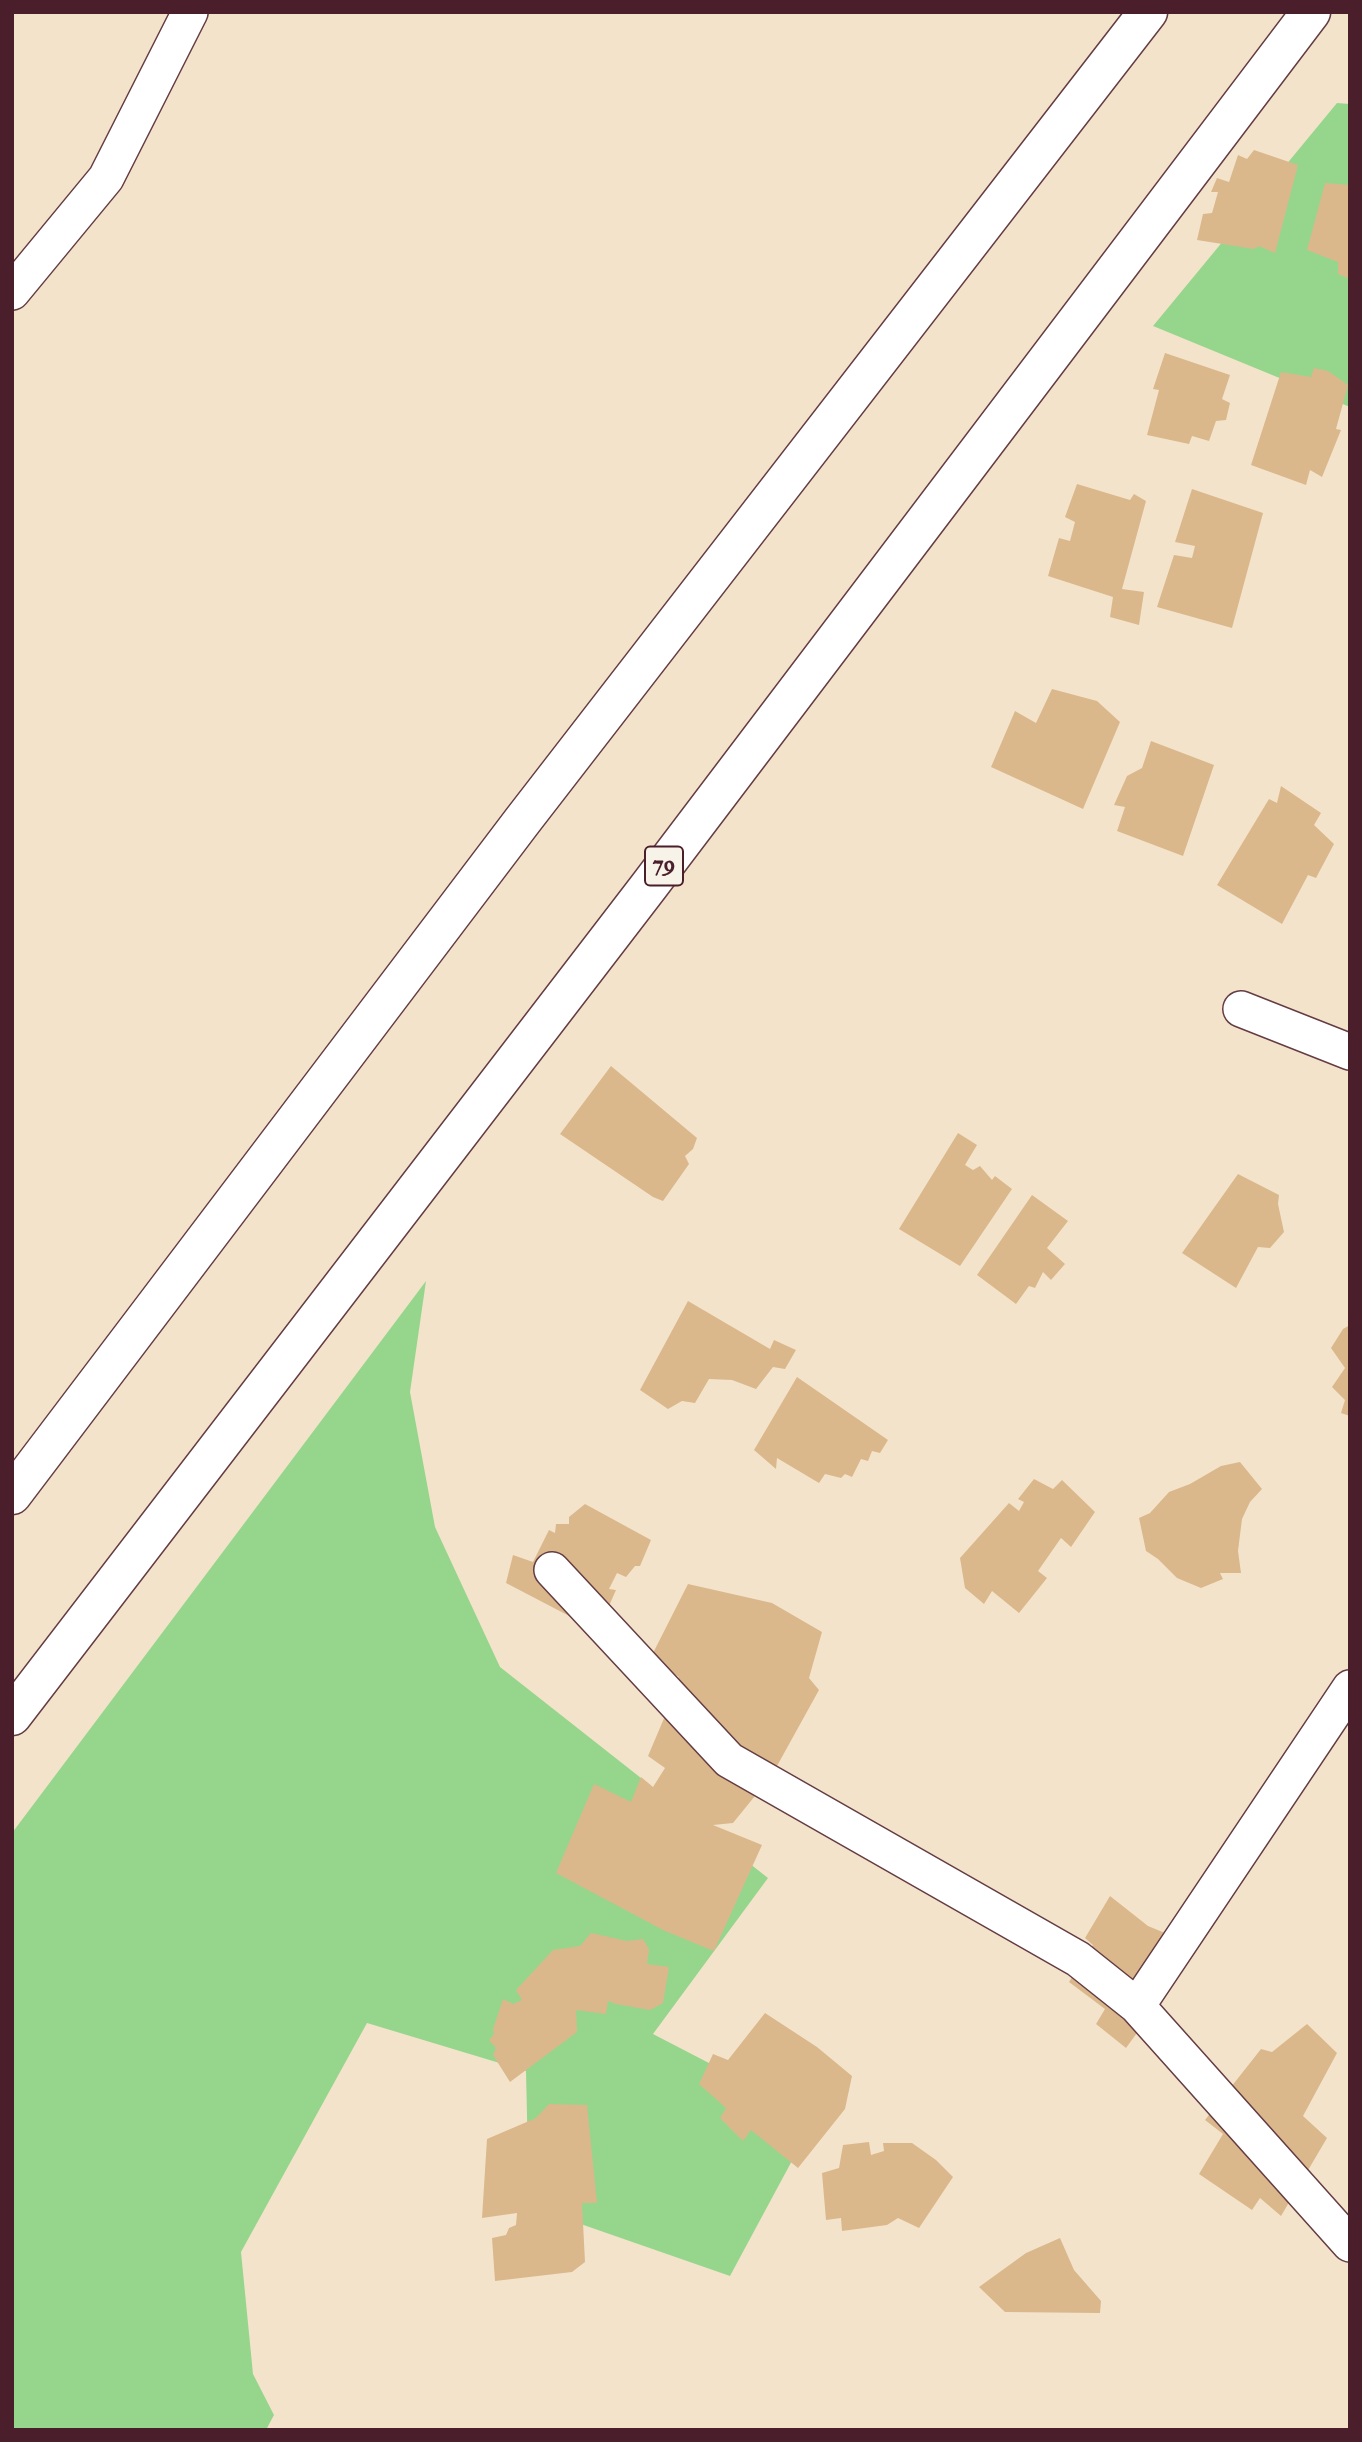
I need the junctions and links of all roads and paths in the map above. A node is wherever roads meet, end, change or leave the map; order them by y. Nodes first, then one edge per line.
1 (190, 12) edge
2 (1148, 12) edge
3 (1311, 12) edge
4 (12, 292) edge
5 (1241, 1009) dead end
6 (1350, 1052) edge
7 (12, 1494) edge
8 (552, 1570) dead end
9 (1350, 1688) edge
10 (12, 1716) edge
11 (1137, 2006) junction
12 (1350, 2244) edge

1 - 4 street
2 - 7 highway
3 - 10 highway, 79
5 - 6 street
8 - 11 street
9 - 11 street
11 - 12 street

